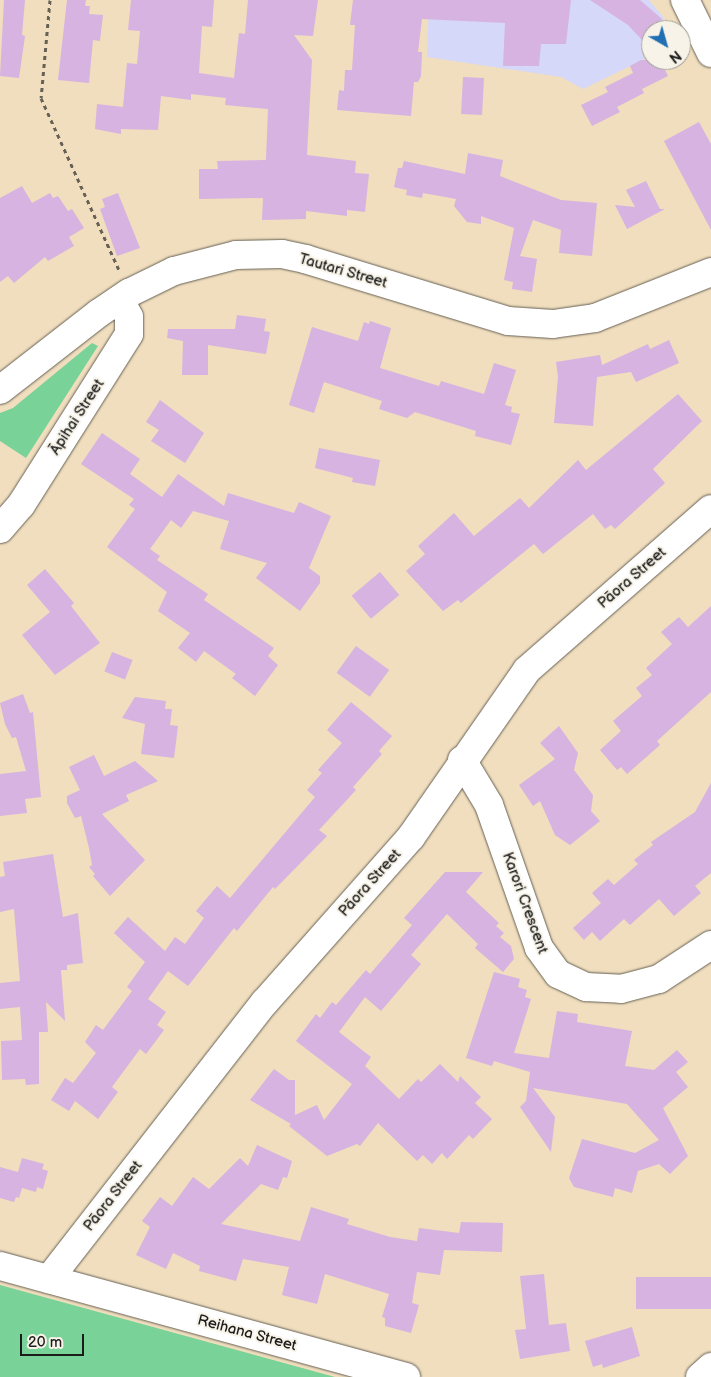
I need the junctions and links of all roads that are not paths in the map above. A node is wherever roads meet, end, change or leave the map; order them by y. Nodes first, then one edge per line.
1 (686, 0) edge
2 (711, 53) edge
3 (711, 272) edge
4 (125, 296) junction
5 (0, 390) edge
6 (711, 509) edge
7 (0, 529) edge
8 (462, 760) junction
9 (711, 945) edge
10 (0, 1266) edge
11 (49, 1279) junction
12 (711, 1366) edge
13 (406, 1377) edge
14 (700, 1377) edge

1 - 2 street
3 - 4 street, Tautari Street
4 - 5 street, Tautari Street
4 - 7 street, Āpihai Street
6 - 8 street, Pāora Street
8 - 9 street, Karori Crescent
8 - 11 street, Pāora Street
10 - 11 street, Reihana Street
11 - 13 street, Reihana Street
12 - 14 street

